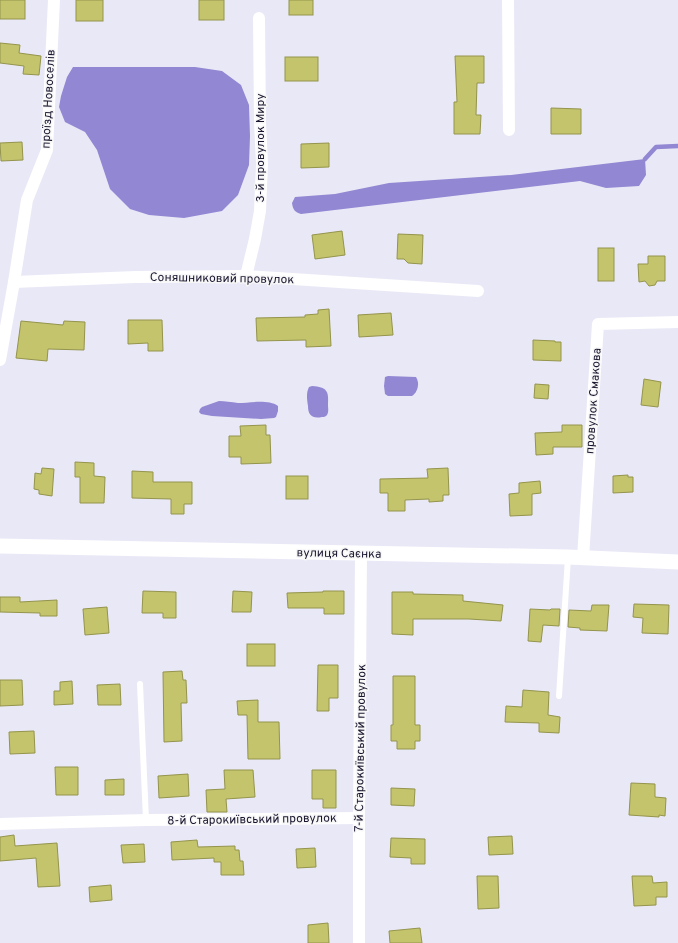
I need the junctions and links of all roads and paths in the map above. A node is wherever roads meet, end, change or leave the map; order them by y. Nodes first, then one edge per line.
1 (54, 0) edge
2 (508, 0) edge
3 (259, 18) dead end
4 (509, 130) dead end
5 (246, 276) junction
6 (14, 282) junction
7 (478, 291) dead end
8 (678, 322) edge
9 (0, 360) edge
10 (0, 546) edge
11 (361, 553) junction
12 (568, 557) junction
13 (583, 558) junction
14 (678, 562) edge
15 (140, 684) dead end
16 (559, 696) dead end
17 (359, 818) junction
18 (146, 820) junction
19 (0, 824) edge
20 (359, 943) edge

1 - 6 street, проїзд Новоселів
2 - 4 street
3 - 5 street, 3-й провулок Миру
5 - 6 street, Соняшниковий провулок
5 - 7 street, Соняшниковий провулок
6 - 9 street, проїзд Новоселів
8 - 13 street, провулок Смакова
10 - 11 street, вулиця Саєнка
11 - 12 street, вулиця Саєнка
11 - 17 street, 7-й Старокиївський провулок
12 - 13 street, вулиця Саєнка
12 - 16 lane
13 - 14 street, вулиця Саєнка
15 - 18 lane
17 - 18 street, 8-й Старокиївський провулок
17 - 20 street, 7-й Старокиївський провулок
18 - 19 street, 8-й Старокиївський провулок

